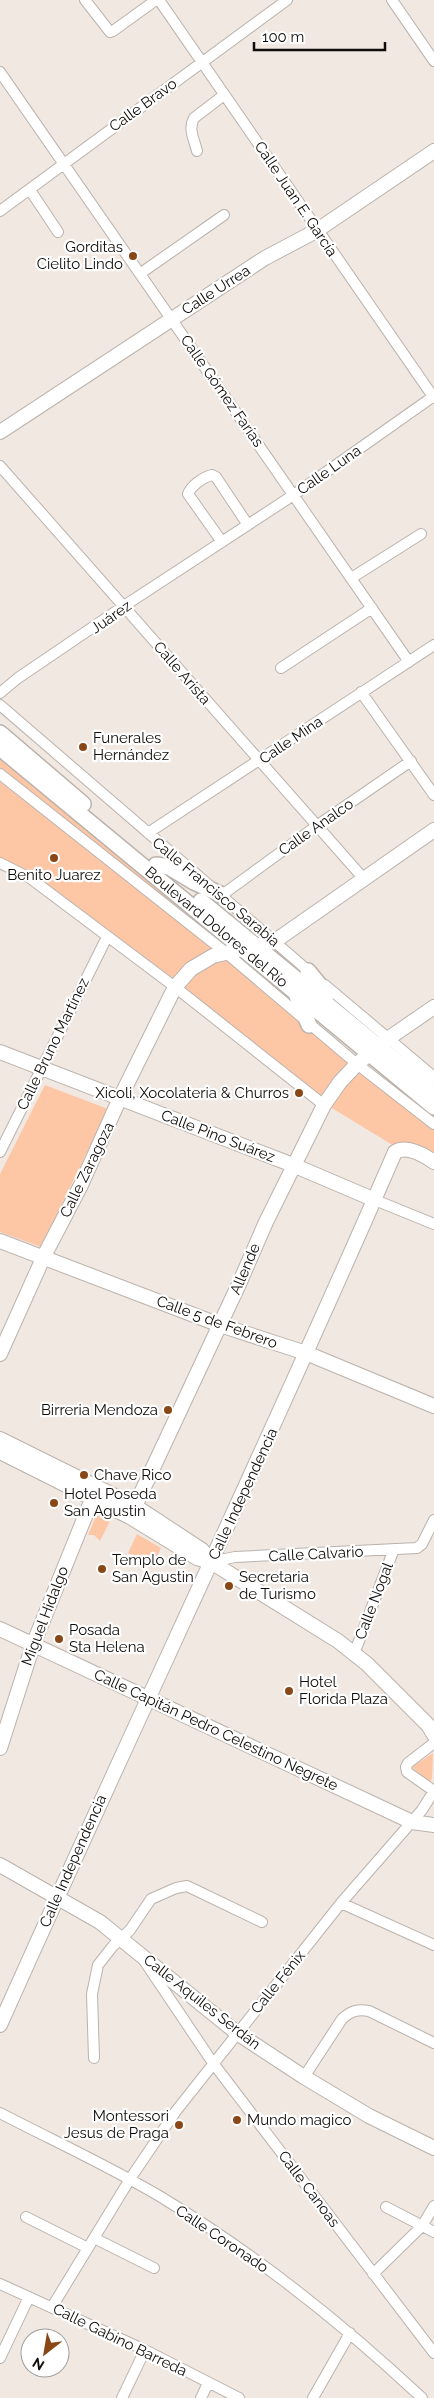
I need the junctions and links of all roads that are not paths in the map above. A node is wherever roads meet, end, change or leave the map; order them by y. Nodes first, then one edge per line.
1 (85, 0) edge
2 (158, 0) edge
3 (286, 0) edge
4 (392, 0) edge
5 (434, 61) edge
6 (202, 62) junction
7 (0, 72) edge
8 (224, 95) junction
9 (198, 151) dead end
10 (434, 152) edge
11 (64, 163) junction
12 (30, 190) junction
13 (0, 211) edge
14 (224, 215) dead end
15 (316, 231) junction
16 (58, 232) dead end
17 (141, 273) junction
18 (172, 319) junction
19 (434, 397) edge
20 (0, 432) edge
21 (0, 466) edge
22 (294, 494) junction
23 (248, 525) junction
24 (421, 534) dead end
25 (222, 542) junction
26 (353, 577) junction
27 (124, 606) junction
28 (372, 608) junction
29 (434, 645) edge
30 (409, 662) junction
31 (281, 668) dead end
32 (362, 692) junction
33 (0, 693) edge
34 (0, 705) edge
35 (0, 733) edge
36 (0, 748) edge
37 (261, 761) junction
38 (411, 761) junction
39 (0, 774) edge
40 (434, 795) edge
41 (434, 820) edge
42 (318, 824) junction
43 (434, 830) edge
44 (148, 833) junction
45 (0, 863) edge
46 (156, 865) junction
47 (362, 876) junction
48 (222, 895) junction
49 (107, 937) junction
50 (272, 938) junction
51 (241, 946) junction
52 (308, 971) junction
53 (175, 986) junction
54 (297, 994) junction
55 (434, 1007) edge
56 (342, 1016) junction
57 (309, 1025) junction
58 (379, 1047) junction
59 (0, 1052) edge
60 (357, 1064) junction
61 (42, 1069) junction
62 (434, 1076) edge
63 (434, 1092) edge
64 (120, 1098) junction
65 (324, 1105) junction
66 (434, 1107) edge
67 (434, 1124) edge
68 (0, 1152) edge
69 (434, 1162) edge
70 (293, 1166) junction
71 (374, 1200) junction
72 (434, 1224) edge
73 (0, 1241) edge
74 (44, 1256) junction
75 (220, 1325) junction
76 (306, 1353) junction
77 (0, 1354) edge
78 (434, 1406) edge
79 (0, 1439) edge
80 (0, 1452) edge
81 (95, 1492) junction
82 (132, 1511) junction
83 (432, 1526) edge
84 (394, 1549) junction
85 (211, 1562) junction
86 (0, 1629) edge
87 (33, 1645) junction
88 (354, 1654) junction
89 (147, 1699) junction
90 (434, 1735) edge
91 (434, 1743) edge
92 (0, 1748) edge
93 (434, 1791) edge
94 (412, 1822) junction
95 (434, 1825) edge
96 (0, 1865) edge
97 (57, 1896) junction
98 (341, 1903) junction
99 (262, 1922) dead end
100 (122, 1937) junction
101 (434, 1945) edge
102 (136, 1949) junction
103 (0, 2025) edge
104 (237, 2033) junction
105 (434, 2043) edge
106 (94, 2058) dead end
107 (213, 2063) junction
108 (304, 2077) junction
109 (0, 2114) edge
110 (434, 2148) edge
111 (130, 2179) junction
112 (434, 2206) edge
113 (386, 2207) dead end
114 (26, 2217) dead end
115 (422, 2226) junction
116 (434, 2232) edge
117 (94, 2238) junction
118 (88, 2248) junction
119 (154, 2268) dead end
120 (373, 2274) junction
121 (0, 2284) edge
122 (29, 2298) junction
123 (52, 2307) junction
124 (350, 2333) junction
125 (145, 2350) junction
126 (434, 2353) edge
127 (0, 2358) edge
128 (208, 2383) junction
129 (122, 2398) edge
130 (201, 2398) edge
131 (239, 2398) edge
132 (313, 2398) edge
133 (422, 2398) edge

1 - 2 street
2 - 6 street, Calle Juan E. García
3 - 6 street, Calle Bravo
4 - 5 street
6 - 8 street, Calle Juan E. García
6 - 11 street, Calle Bravo
7 - 11 street, Calle Gómez Farías
8 - 9 street
8 - 15 street, Calle Juan E. García
10 - 15 street, Calle Urrea
11 - 12 street, Calle Bravo
11 - 17 street, Calle Gómez Farías
12 - 13 street, Calle Bravo
12 - 16 street
14 - 17 street
15 - 18 street, Calle Urrea
15 - 19 street, Calle Juan E. García
17 - 18 street, Calle Gómez Farías
18 - 20 street, Calle Urrea
18 - 22 street, Calle Gómez Farías
19 - 22 street, Calle Luna
21 - 27 street, Calle Arista
22 - 23 street, Calle Luna
22 - 26 street, Calle Gómez Farías
23 - 25 street, Calle Luna
23 - 25 street
24 - 26 street
25 - 27 street, Juárez
26 - 28 street, Calle Gómez Farías
27 - 33 street, Juárez
27 - 37 street, Calle Arista
28 - 30 street, Calle Gómez Farías
28 - 31 street
29 - 30 street, Calle Mina
30 - 32 street, Calle Mina
32 - 37 street, Calle Mina
32 - 38 street
34 - 44 street, Calle Francisco Sarabia
35 - 46 main road, Boulevard Dolores del Río
36 - 51 main road, Boulevard Dolores del Río
37 - 42 street, Calle Arista
37 - 44 street, Calle Mina
38 - 40 street
38 - 42 street, Calle Analco
39 - 51 street
41 - 47 street
42 - 47 street, Calle Arista
42 - 48 street, Calle Analco
43 - 47 street
44 - 48 street, Calle Francisco Sarabia
45 - 49 street
46 - 48 main road
46 - 51 main road, Boulevard Dolores del Río
47 - 50 street
48 - 50 street, Calle Francisco Sarabia
49 - 53 street
49 - 61 street, Calle Bruno Martínez
50 - 51 street
50 - 52 street, Calle Francisco Sarabia
51 - 53 street
51 - 54 main road, Boulevard Dolores del Río
51 - 56 main road, Boulevard Dolores del Río
51 - 57 street
52 - 56 main road
52 - 58 street, Calle Francisco Sarabia
53 - 64 street, Calle Zaragoza
53 - 65 street
54 - 57 main road
54 - 58 main road, Boulevard Dolores del Río
55 - 58 street, Allende
56 - 58 main road, Boulevard Dolores del Río
57 - 60 street
58 - 60 street, Allende
58 - 62 street, Calle Francisco Sarabia
58 - 63 main road, Boulevard Dolores del Río
58 - 66 main road, Boulevard Dolores del Río
59 - 61 street, Calle Pino Suárez
60 - 65 street, Allende
60 - 67 street
61 - 64 street, Calle Pino Suárez
61 - 68 street, Calle Bruno Martínez
64 - 70 street, Calle Pino Suárez
64 - 74 street, Calle Zaragoza
65 - 70 street, Allende
69 - 71 street, Calle Independencia
70 - 71 street, Calle Pino Suárez
70 - 75 street, Allende
71 - 72 street, Calle Pino Suárez
71 - 76 street, Calle Independencia
73 - 74 street, Calle 5 de Febrero
74 - 75 street, Calle 5 de Febrero
74 - 77 street, Calle Zaragoza
75 - 76 street, Calle 5 de Febrero
75 - 82 street, Allende
76 - 78 street, Calle 5 de Febrero
76 - 85 street, Calle Independencia
79 - 81 street
80 - 81 street
81 - 82 street
81 - 87 street, Miguel Hidalgo
82 - 85 street
83 - 84 street, Calle Calvario
84 - 85 street, Calle Calvario
84 - 88 street, Calle Nogal
85 - 88 street
85 - 89 street, Calle Independencia
86 - 87 street, Calle Capitán Pedro Celestino Negrete
87 - 89 street, Calle Capitán Pedro Celestino Negrete
87 - 92 street, Miguel Hidalgo
88 - 90 street
89 - 94 street, Calle Capitán Pedro Celestino Negrete
89 - 97 street, Calle Independencia
91 - 93 street
93 - 94 street, Calle Fénix
94 - 95 street, Calle Capitán Pedro Celestino Negrete
94 - 98 street, Calle Fénix
96 - 97 street, Calle Aquiles Serdán
97 - 100 street, Calle Aquiles Serdán
97 - 103 street, Calle Independencia
98 - 101 street
98 - 104 street, Calle Fénix
99 - 100 street
100 - 102 street, Calle Aquiles Serdán
100 - 106 street
102 - 104 street, Calle Aquiles Serdán
102 - 107 street, Calle Canoas
104 - 107 street, Calle Fénix
104 - 108 street, Calle Aquiles Serdán
105 - 108 street
107 - 111 street, Calle Fénix
107 - 120 street, Calle Canoas
108 - 110 street, Calle Aquiles Serdán
109 - 111 street, Calle Coronado
111 - 117 street, Calle Fénix
111 - 124 street, Calle Coronado
112 - 115 street
113 - 115 street
114 - 118 street
115 - 116 street
115 - 120 street
117 - 118 street, Calle Fénix
117 - 119 street
118 - 123 street, Calle Fénix
120 - 126 street, Calle Canoas
121 - 122 street, Calle Gabino Barreda
122 - 123 street, Calle Gabino Barreda
122 - 127 street
123 - 125 street, Calle Gabino Barreda
124 - 132 street
124 - 133 street, Calle Coronado
125 - 128 street, Calle Gabino Barreda
125 - 129 street
128 - 130 street
128 - 131 street, Calle Gabino Barreda

